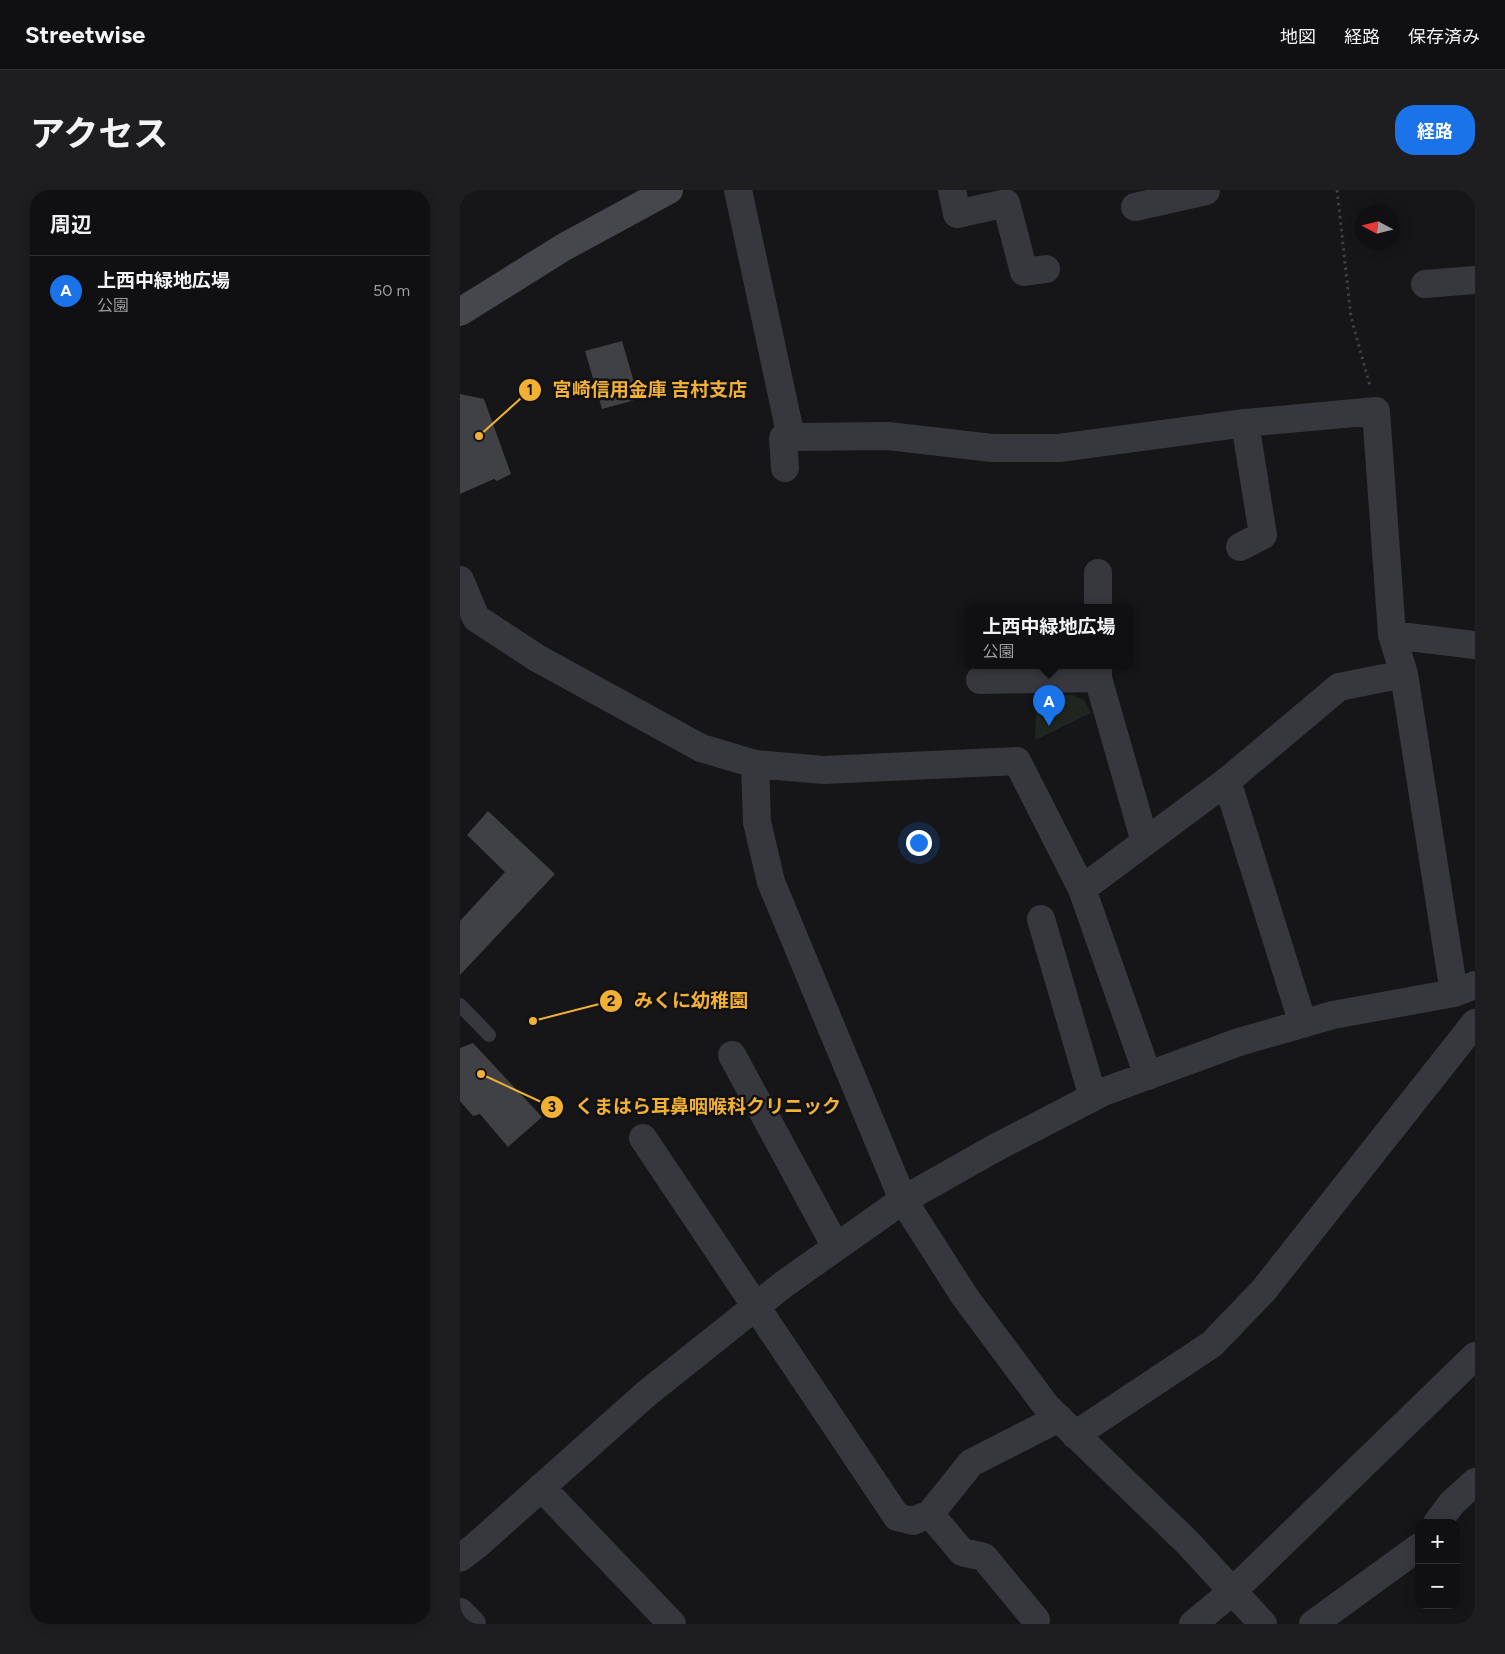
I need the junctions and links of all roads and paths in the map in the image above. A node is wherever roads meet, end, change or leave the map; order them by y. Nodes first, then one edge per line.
1 (669, 190) edge
2 (738, 190) edge
3 (952, 190) edge
4 (1206, 190) edge
5 (1337, 190) edge
6 (1135, 207) dead end
7 (1046, 269) dead end
8 (1475, 280) edge
9 (1425, 284) dead end
10 (460, 312) edge
11 (1376, 411) junction
12 (1245, 423) junction
13 (792, 437) junction
14 (785, 468) dead end
15 (1240, 547) dead end
16 (1098, 573) dead end
17 (460, 580) edge
18 (1098, 604) edge
19 (1392, 635) junction
20 (1475, 645) edge
21 (1098, 671) edge
22 (1404, 674) junction
23 (980, 680) dead end
24 (755, 764) junction
25 (1227, 781) junction
26 (1145, 842) junction
27 (1082, 888) junction
28 (1040, 919) dead end
29 (1465, 989) edge
30 (460, 1004) edge
31 (1475, 1023) edge
32 (1303, 1024) junction
33 (490, 1035) dead end
34 (732, 1055) dead end
35 (1148, 1076) junction
36 (1093, 1097) junction
37 (643, 1138) dead end
38 (903, 1200) junction
39 (836, 1247) junction
40 (756, 1307) junction
41 (1475, 1356) edge
42 (1067, 1427) junction
43 (1475, 1482) edge
44 (541, 1487) junction
45 (930, 1514) junction
46 (1440, 1519) edge
47 (1415, 1550) edge
48 (460, 1558) edge
49 (1233, 1591) junction
50 (460, 1612) edge
51 (1036, 1620) dead end
52 (472, 1624) edge
53 (672, 1624) edge
54 (1193, 1624) edge
55 (1263, 1624) edge
56 (1313, 1624) edge

1 - 10 street
2 - 13 street
3 - 7 street
4 - 6 street
5 - 11 path
8 - 9 street
11 - 12 street
11 - 19 street
12 - 13 street
12 - 15 street
13 - 14 street
16 - 18 street
17 - 24 street
19 - 20 street
19 - 22 street
21 - 23 street
21 - 26 street
22 - 25 street
22 - 29 street
24 - 27 street
24 - 38 street
25 - 26 street
25 - 32 street
26 - 27 street
27 - 35 street
28 - 36 street
29 - 32 street
30 - 33 lane
31 - 42 street
32 - 35 street
34 - 39 street
35 - 36 street
36 - 38 street
37 - 40 street
38 - 39 street
38 - 42 street
39 - 40 street
40 - 44 street
40 - 45 street
41 - 49 street
42 - 45 street
42 - 49 street
43 - 46 street
44 - 48 street
44 - 53 street
45 - 51 street
47 - 56 street
49 - 54 street
49 - 55 street
50 - 52 street

